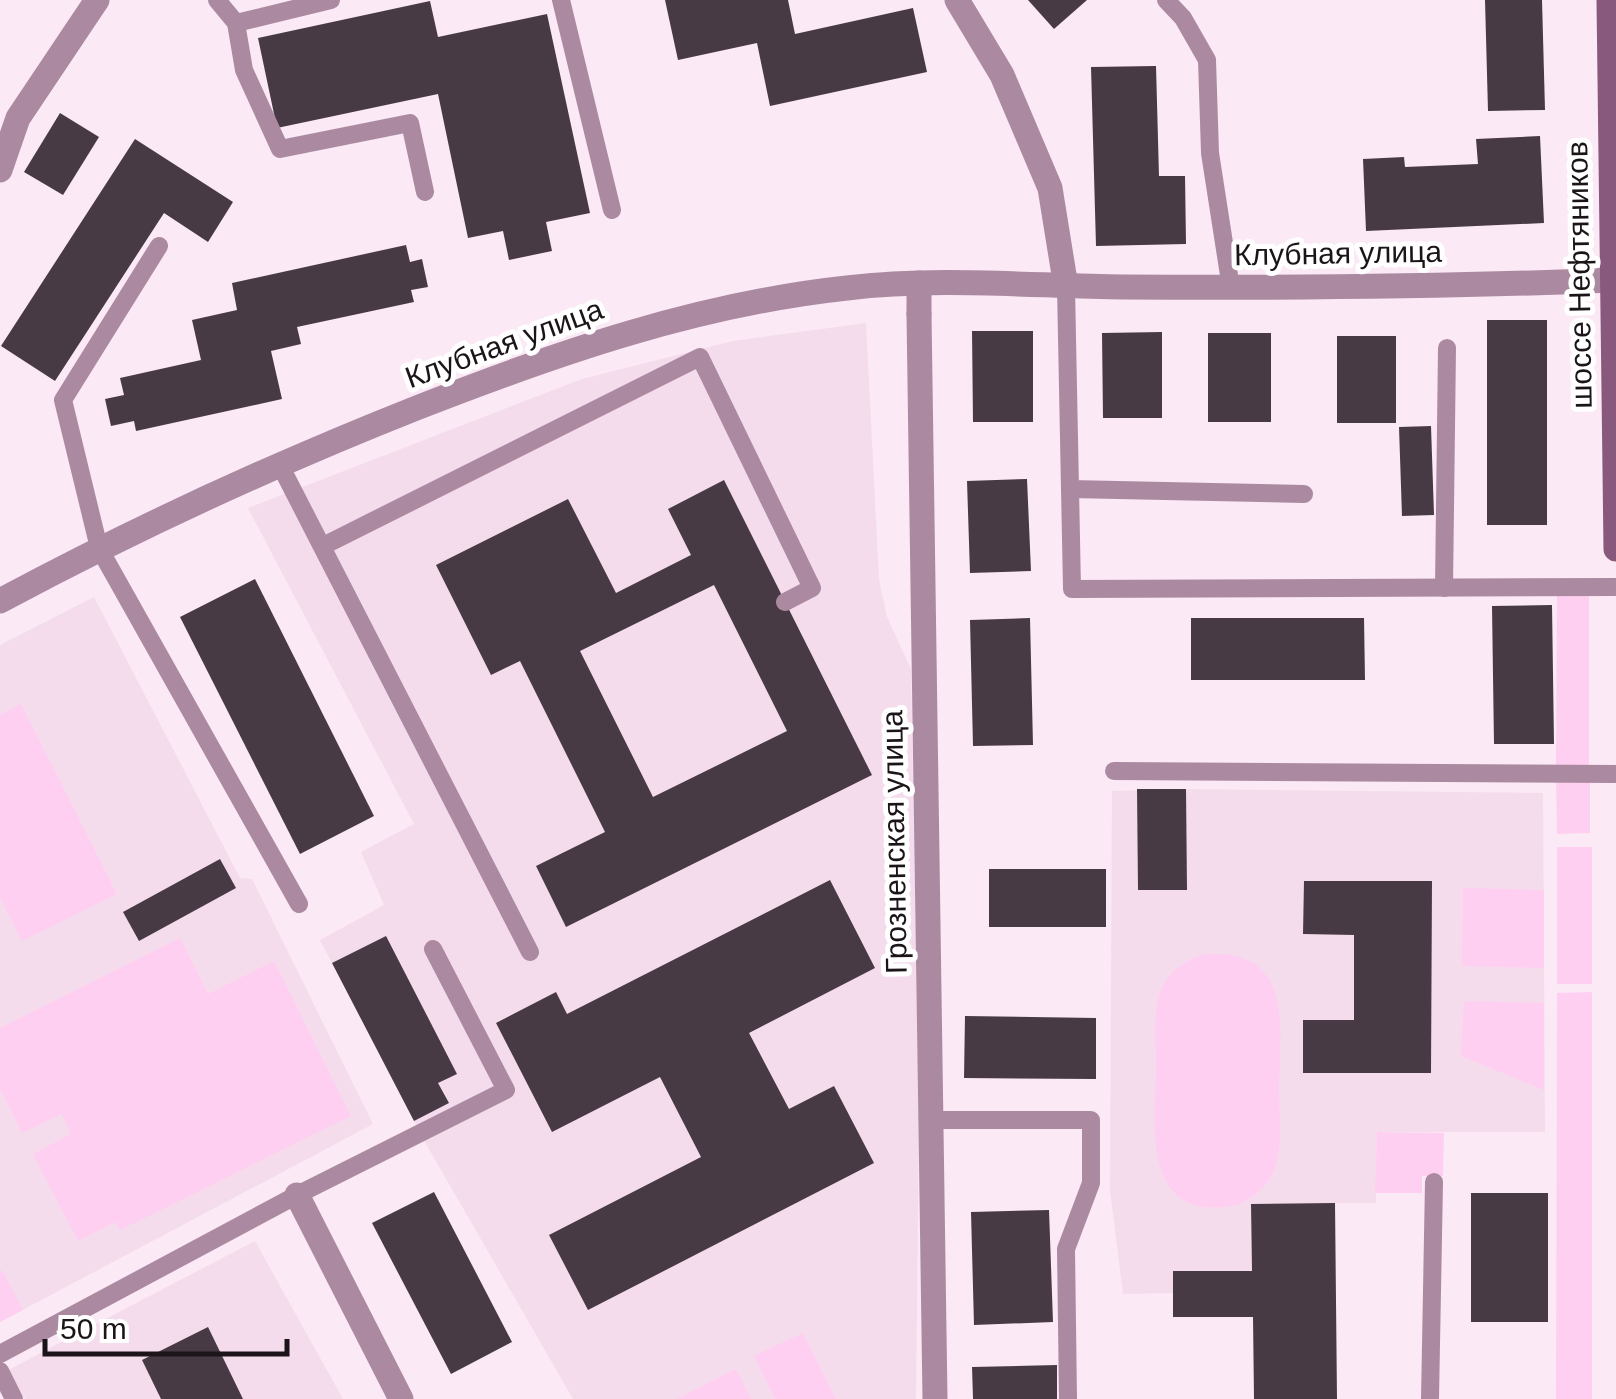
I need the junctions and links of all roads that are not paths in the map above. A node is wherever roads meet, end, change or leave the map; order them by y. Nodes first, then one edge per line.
1 (97, 0) edge
2 (217, 0) edge
3 (332, 0) edge
4 (561, 0) edge
5 (957, 0) edge
6 (1166, 0) edge
7 (1609, 0) edge
8 (236, 24) junction
9 (9, 114) edge
10 (0, 170) edge
11 (425, 192) dead end
12 (612, 210) dead end
13 (1613, 236) edge
14 (159, 246) dead end
15 (1611, 280) junction
16 (919, 283) junction
17 (1066, 286) junction
18 (1231, 288) junction
19 (1447, 348) dead end
20 (278, 462) junction
21 (1070, 489) junction
22 (1304, 494) dead end
23 (323, 546) junction
24 (99, 548) junction
25 (1616, 550) edge
26 (1616, 587) edge
27 (1444, 588) junction
28 (0, 601) edge
29 (785, 602) dead end
30 (1114, 770) dead end
31 (1616, 774) edge
32 (300, 904) dead end
33 (432, 949) dead end
34 (530, 952) dead end
35 (931, 1120) junction
36 (1434, 1182) dead end
37 (298, 1195) junction
38 (0, 1354) edge
39 (0, 1370) edge
40 (14, 1399) edge
41 (400, 1399) edge
42 (935, 1399) edge
43 (1068, 1399) edge
44 (1430, 1399) edge

1 - 9 street
2 - 8 lane
3 - 8 lane
4 - 12 lane
5 - 17 street
6 - 18 lane
7 - 13 main road, шоссе Нефтяников
8 - 11 lane
9 - 10 street
13 - 15 main road, шоссе Нефтяников
14 - 24 lane
15 - 18 street, Клубная улица
15 - 25 main road, шоссе Нефтяников
16 - 17 street, Клубная улица
16 - 20 street, Клубная улица
16 - 35 street, Грозненская улица
17 - 18 street, Клубная улица
17 - 21 lane
19 - 27 lane
20 - 23 lane
20 - 24 street, Клубная улица
21 - 22 lane
21 - 27 lane
23 - 29 lane
23 - 34 lane
24 - 28 street, Клубная улица
24 - 32 lane
26 - 27 lane
30 - 31 lane
33 - 37 lane
35 - 42 street, Грозненская улица
35 - 43 lane
36 - 44 lane
37 - 38 lane
37 - 41 street
39 - 40 lane

